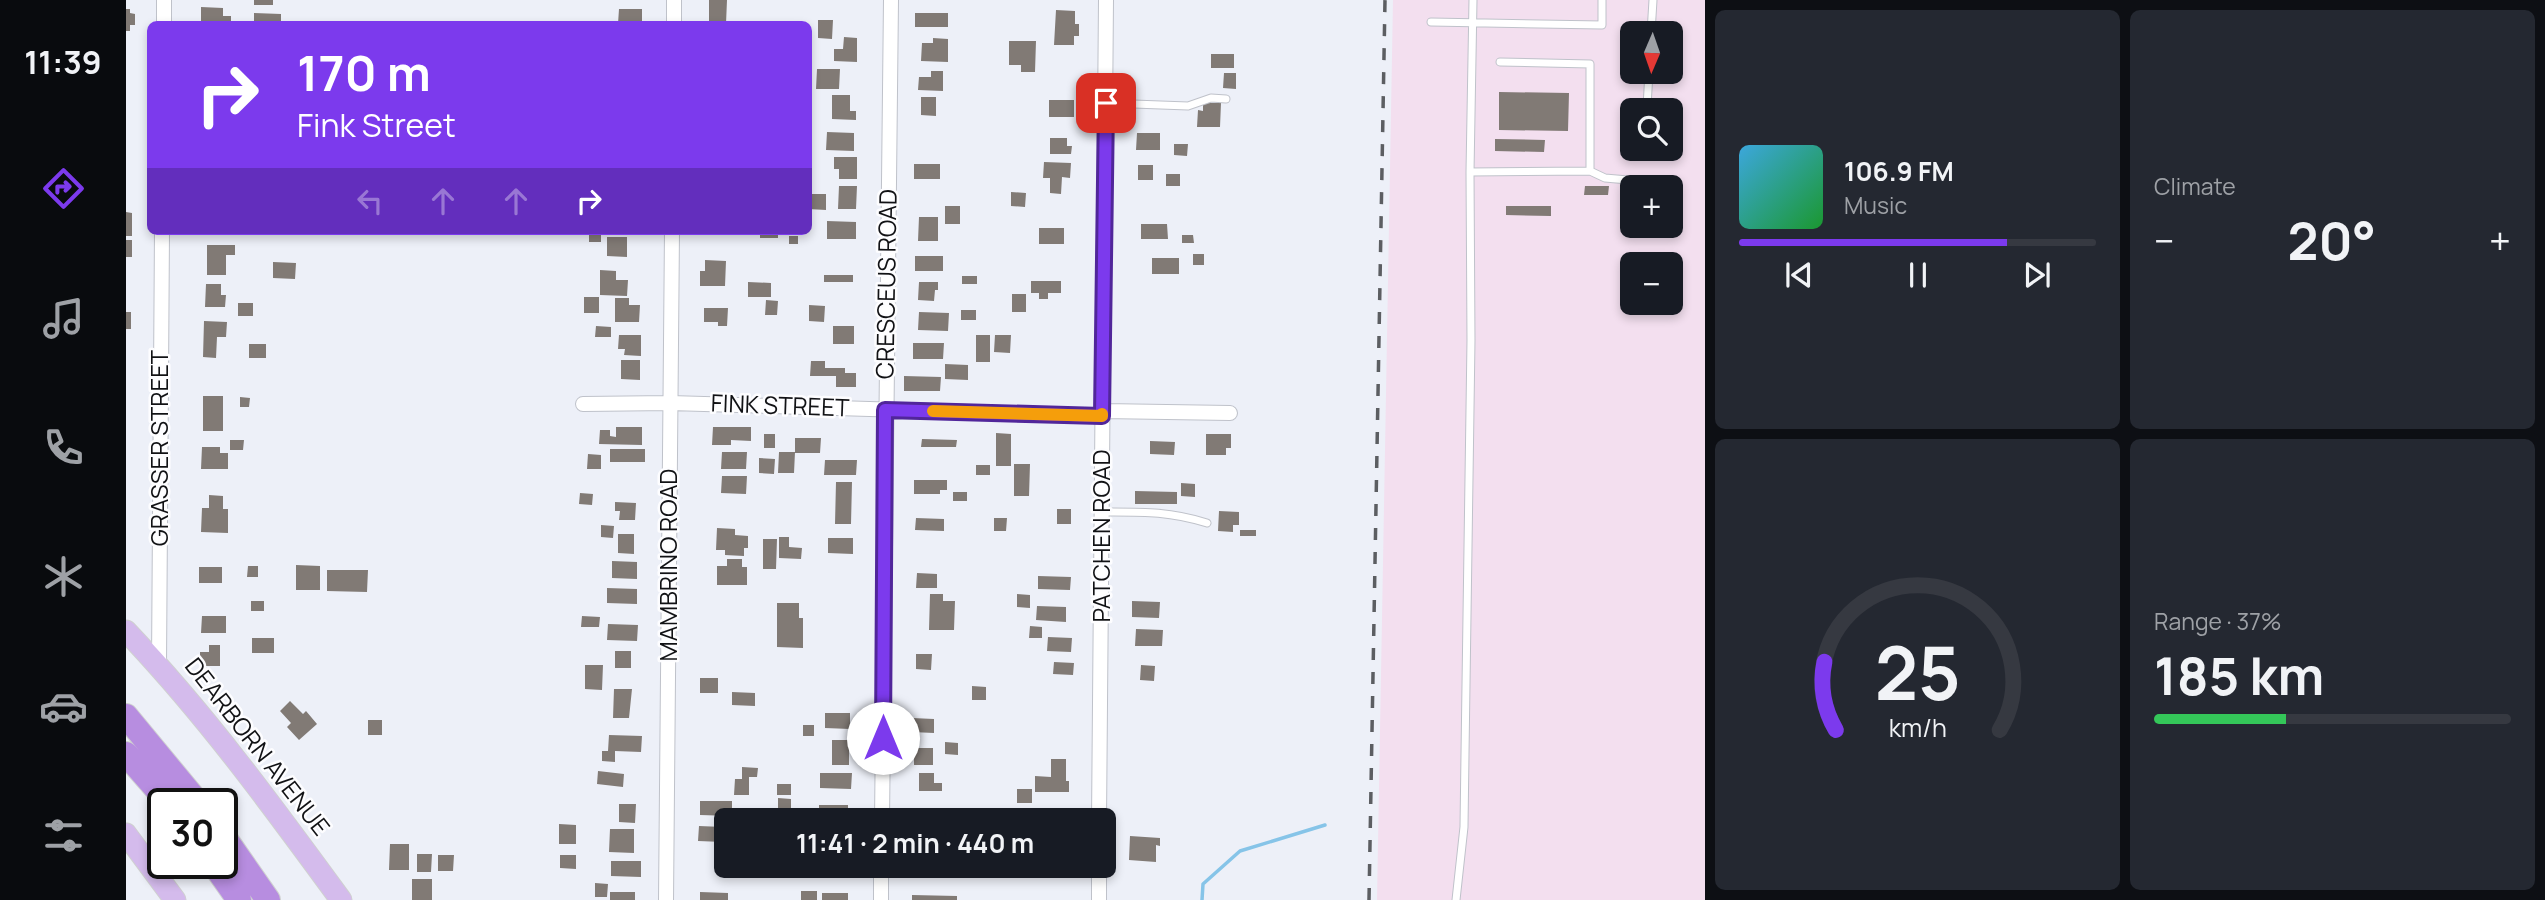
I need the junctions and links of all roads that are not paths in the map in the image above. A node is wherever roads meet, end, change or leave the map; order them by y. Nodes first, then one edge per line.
1 (164, 0) edge
2 (674, 0) edge
3 (891, 0) edge
4 (1106, 0) edge
5 (1473, 0) edge
6 (1602, 0) edge
7 (1653, 0) edge
8 (164, 21) edge
9 (674, 21) edge
10 (1652, 21) edge
11 (1431, 22) dead end
12 (1472, 23) junction
13 (1500, 62) dead end
14 (1226, 99) dead end
15 (1106, 103) junction
16 (1590, 171) junction
17 (1470, 172) junction
18 (1620, 179) edge
19 (162, 235) edge
20 (672, 235) edge
21 (670, 403) junction
22 (583, 404) dead end
23 (885, 410) junction
24 (1230, 413) dead end
25 (1102, 414) junction
26 (1102, 512) junction
27 (1207, 523) dead end
28 (126, 631) edge
29 (159, 665) junction
30 (126, 716) edge
31 (126, 754) edge
32 (156, 788) edge
33 (186, 788) edge
34 (882, 808) edge
35 (1099, 808) edge
36 (126, 834) edge
37 (238, 857) edge
38 (147, 861) edge
39 (881, 878) edge
40 (1099, 878) edge
41 (158, 879) edge
42 (161, 879) edge
43 (224, 879) edge
44 (157, 900) edge
45 (175, 900) edge
46 (239, 900) edge
47 (268, 900) edge
48 (341, 900) edge
49 (666, 900) edge
50 (881, 900) edge
51 (1099, 900) edge
52 (1455, 900) edge

1 - 8 street
2 - 9 street
3 - 23 street, CRESCEUS ROAD
4 - 15 street, PATCHEN ROAD
5 - 12 lane
6 - 12 lane
7 - 10 lane
11 - 12 lane
12 - 17 lane
13 - 16 lane
14 - 15 lane
15 - 25 street, PATCHEN ROAD
16 - 17 lane
16 - 18 lane
17 - 52 lane
19 - 29 street, GRASSER STREET
20 - 21 street, MAMBRINO ROAD
21 - 22 street, FINK STREET
21 - 23 street, FINK STREET
21 - 49 street, MAMBRINO ROAD
23 - 25 street, FINK STREET
23 - 34 street, CRESCEUS ROAD
24 - 25 street, FINK STREET
25 - 26 street, PATCHEN ROAD
26 - 27 lane
26 - 35 street, PATCHEN ROAD
28 - 29 main road, DEARBORN AVENUE
29 - 48 main road, DEARBORN AVENUE
30 - 33 highway
31 - 32 highway
36 - 38 main road
37 - 47 highway
39 - 50 street
40 - 51 street
41 - 44 street
42 - 45 main road
43 - 46 highway

